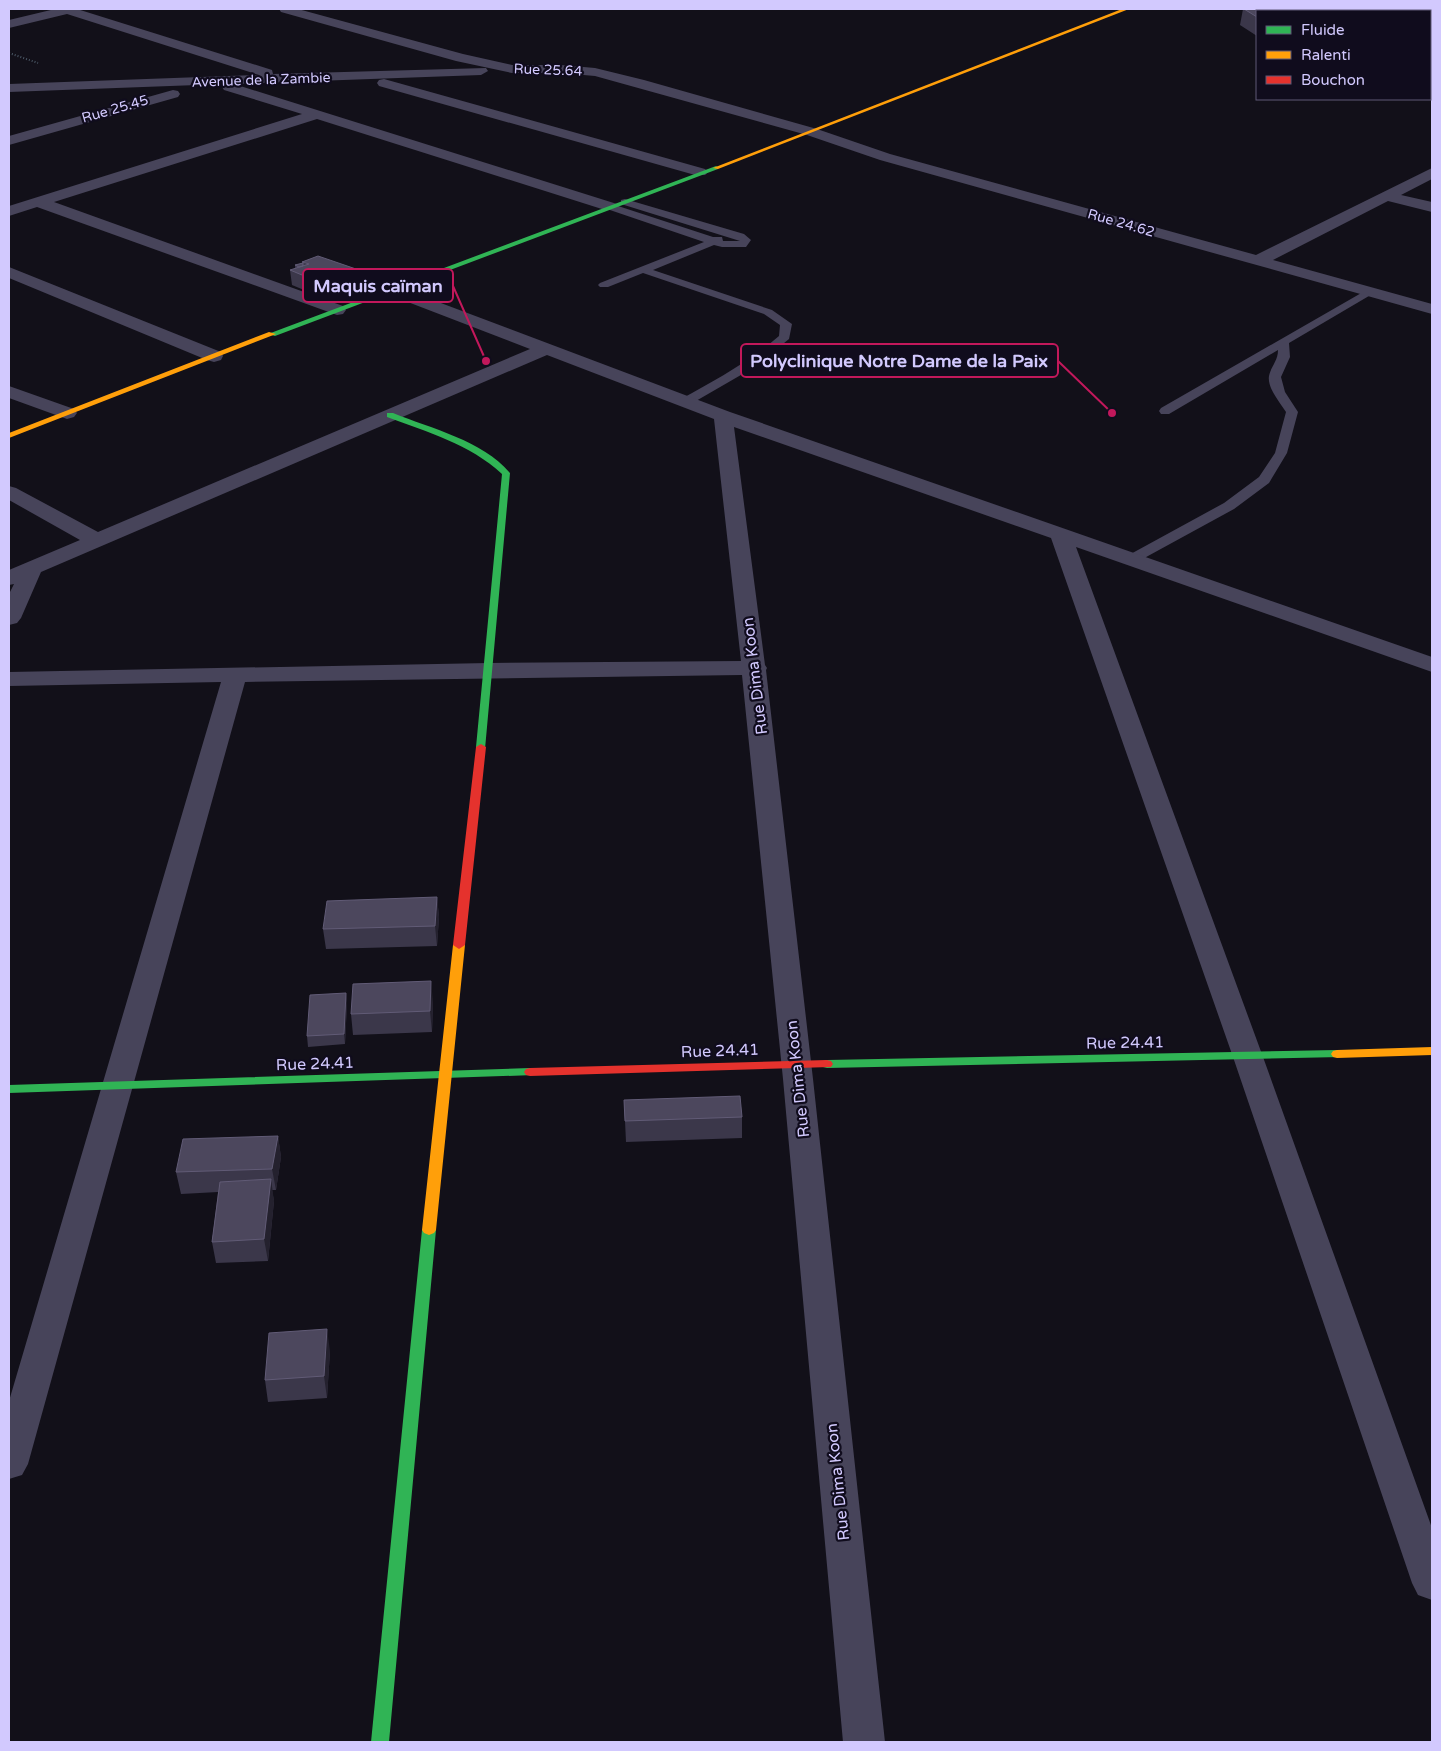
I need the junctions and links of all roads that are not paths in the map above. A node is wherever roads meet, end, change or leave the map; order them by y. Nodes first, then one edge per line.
1 (67, 9) edge
2 (285, 9) edge
3 (1126, 9) edge
4 (9, 24) edge
5 (512, 69) junction
6 (361, 76) junction
7 (285, 78) junction
8 (208, 81) junction
9 (224, 85) junction
10 (9, 88) edge
11 (315, 115) junction
12 (812, 132) junction
13 (9, 141) edge
14 (700, 172) junction
15 (1432, 174) edge
16 (1389, 197) junction
17 (38, 202) junction
18 (618, 204) junction
19 (1432, 207) edge
20 (9, 211) edge
21 (730, 233) junction
22 (713, 241) junction
23 (1257, 262) junction
24 (644, 270) junction
25 (9, 272) edge
26 (604, 285) dead end
27 (393, 290) junction
28 (1370, 291) junction
29 (1432, 309) edge
30 (337, 310) junction
31 (1283, 342) junction
32 (548, 348) junction
33 (214, 356) junction
34 (9, 392) edge
35 (685, 402) junction
36 (1165, 411) dead end
37 (67, 413) junction
38 (390, 415) junction
39 (722, 416) junction
40 (9, 436) edge
41 (9, 492) edge
42 (1060, 534) junction
43 (96, 540) junction
44 (1132, 560) junction
45 (32, 568) junction
46 (9, 578) edge
47 (9, 618) edge
48 (1432, 665) edge
49 (755, 668) junction
50 (489, 670) junction
51 (235, 676) junction
52 (9, 679) edge
53 (1432, 1051) edge
54 (1248, 1057) junction
55 (797, 1064) junction
56 (444, 1076) junction
57 (118, 1086) junction
58 (9, 1089) edge
59 (9, 1464) edge
60 (1432, 1582) edge
61 (380, 1742) edge
62 (864, 1742) edge

1 - 4 street
1 - 7 street
2 - 5 street, Rue 25.64
3 - 12 street
5 - 6 street, Avenue de la Zambie
5 - 12 street, Rue 25.64
6 - 7 street, Avenue de la Zambie
6 - 14 street
7 - 8 street, Avenue de la Zambie
8 - 9 street
8 - 10 street, Avenue de la Zambie
9 - 11 street
9 - 13 street, Rue 25.45
11 - 17 street
11 - 18 street
12 - 14 street
12 - 23 street, Rue 24.62
14 - 18 street
15 - 16 street
16 - 19 street
16 - 23 street
17 - 20 street
17 - 30 street
18 - 21 lane
18 - 22 lane
18 - 27 street
21 - 22 lane
21 - 22 lane
22 - 24 lane
23 - 28 street, Rue 24.62
24 - 26 lane
24 - 35 lane
25 - 33 street
27 - 30 street
27 - 32 street
28 - 29 street, Rue 24.62
28 - 31 lane
30 - 33 street
31 - 36 lane
31 - 44 lane
32 - 35 street
32 - 38 street
33 - 37 street
34 - 37 street
35 - 39 street
37 - 40 street
38 - 43 street
38 - 50 street
39 - 42 street
39 - 49 street, Rue Dima Koon
41 - 43 street
42 - 44 street
42 - 54 street
43 - 45 street
44 - 48 street
45 - 46 street
45 - 47 street
49 - 50 street
49 - 55 street, Rue Dima Koon
50 - 51 street
50 - 56 street
51 - 52 street
51 - 57 street
53 - 54 street, Rue 24.41
54 - 55 street, Rue 24.41
54 - 60 street
55 - 56 street, Rue 24.41
55 - 62 street, Rue Dima Koon
56 - 57 street, Rue 24.41
56 - 61 street
57 - 58 street, Rue 24.41
57 - 59 street

